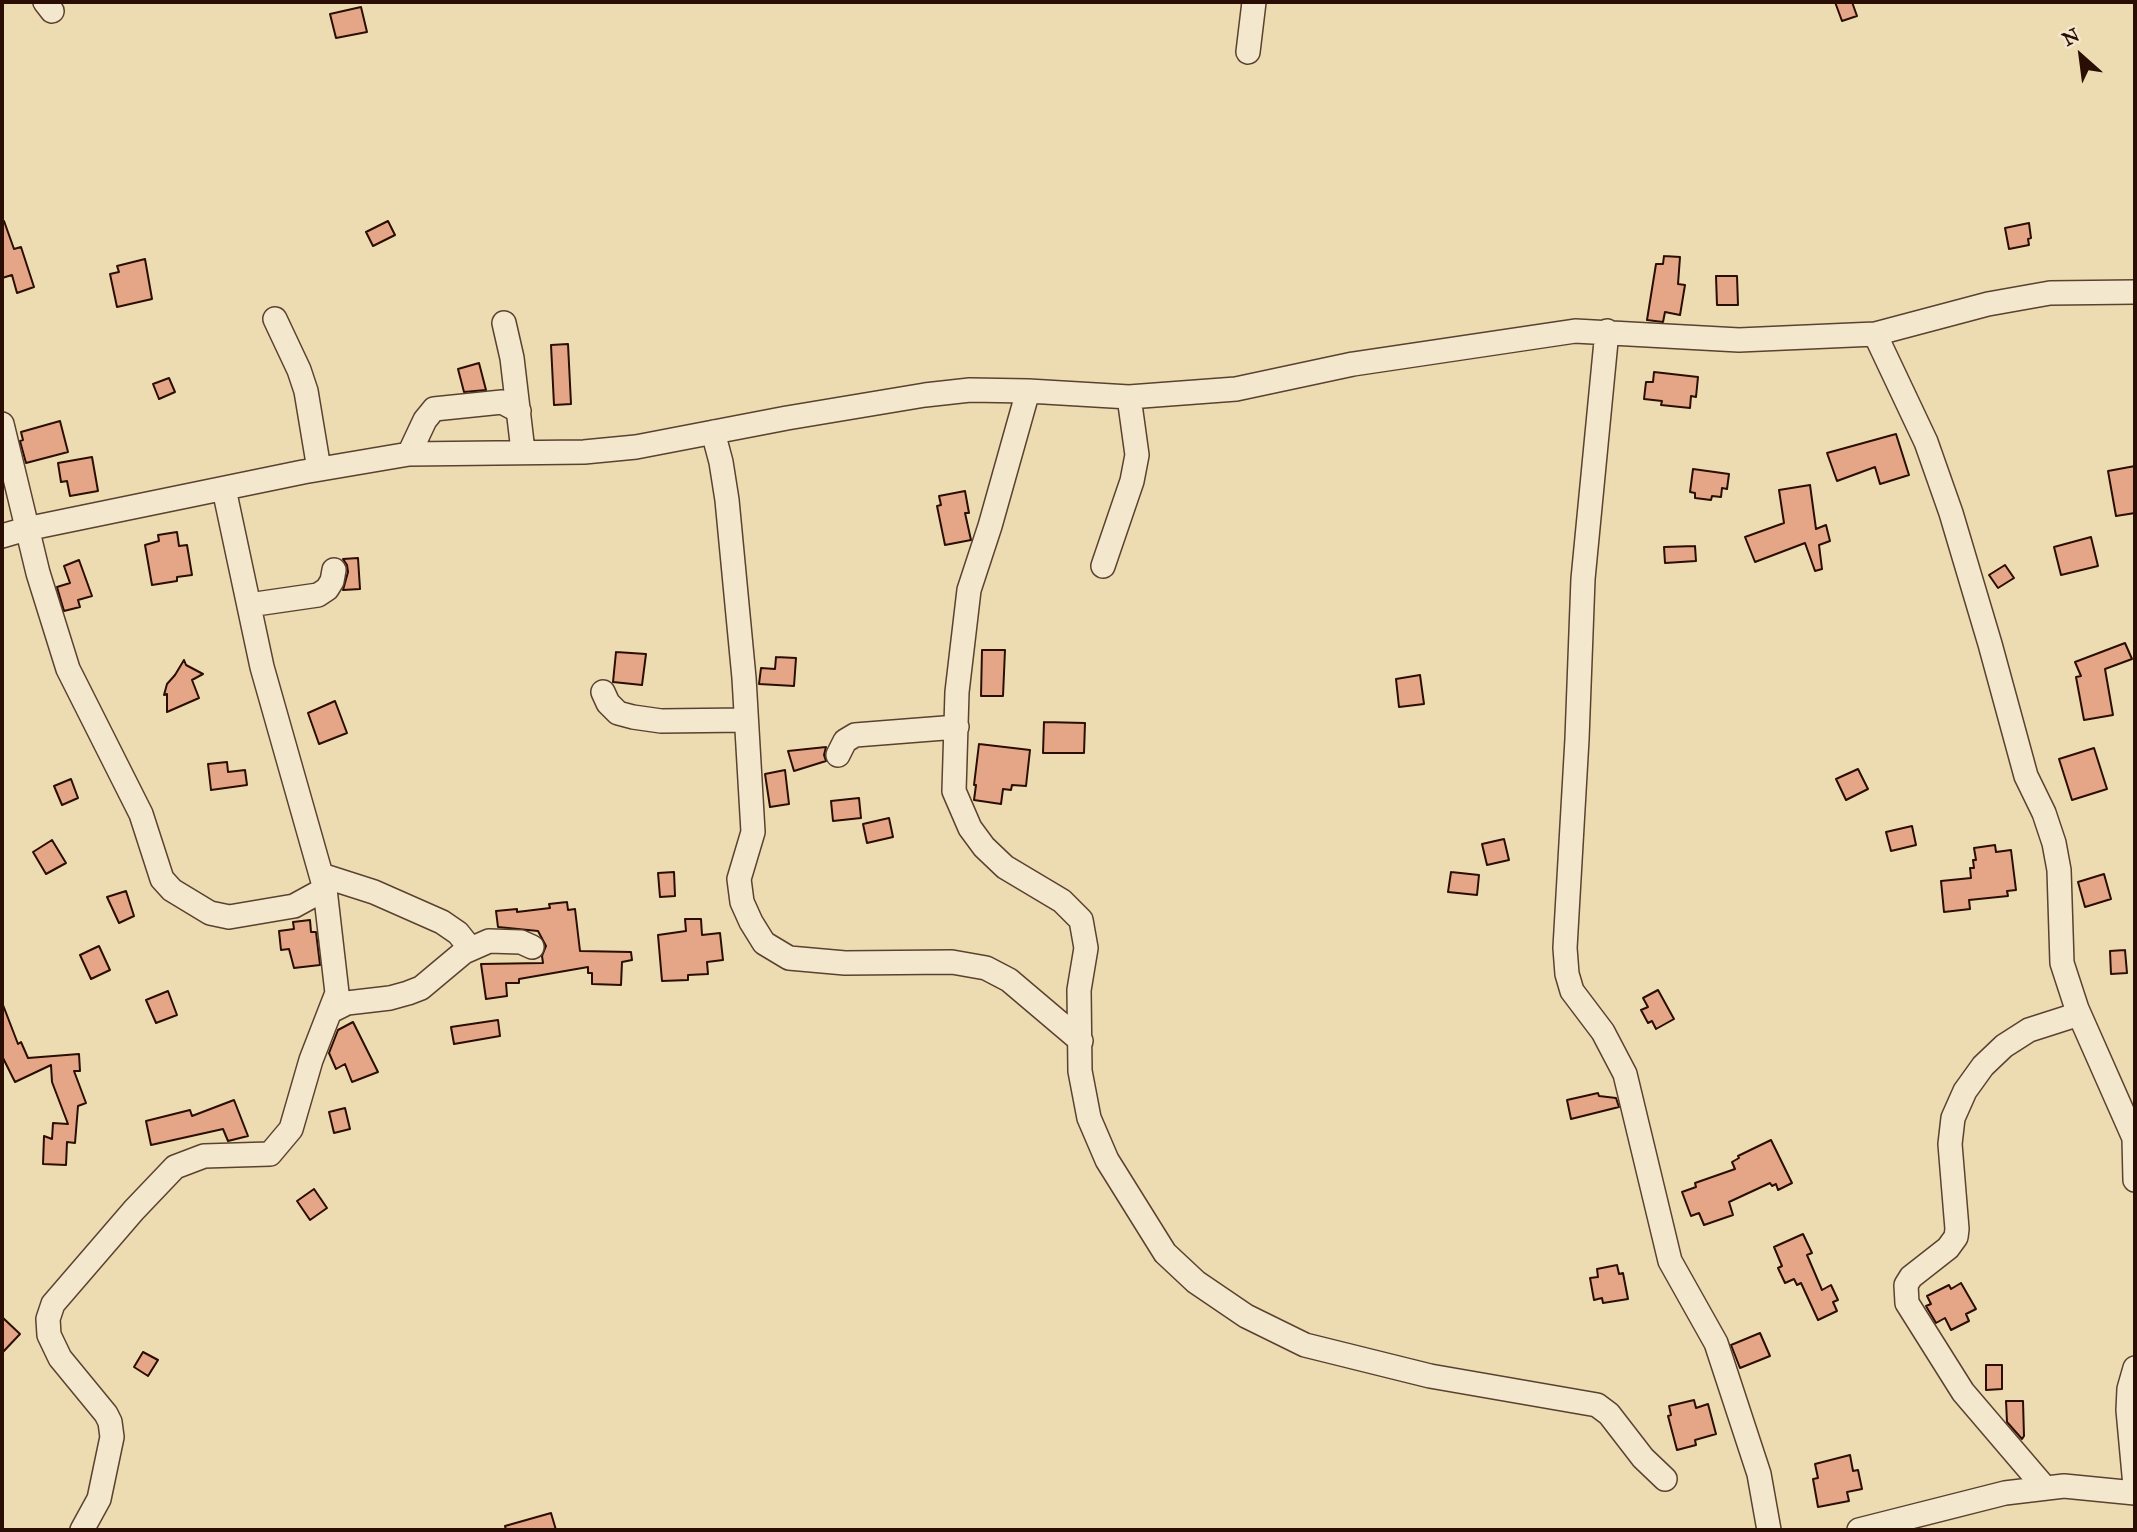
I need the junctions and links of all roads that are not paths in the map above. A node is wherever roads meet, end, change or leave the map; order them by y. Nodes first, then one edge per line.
1 (1254, 2) edge
2 (1248, 52) dead end
3 (2135, 292) edge
4 (275, 319) dead end
5 (504, 323) dead end
6 (1606, 331) junction
7 (1875, 334) junction
8 (1028, 391) junction
9 (1129, 397) junction
10 (519, 411) junction
11 (2, 424) edge
12 (713, 432) junction
13 (523, 451) junction
14 (409, 454) junction
15 (319, 469) junction
16 (224, 489) junction
17 (26, 529) junction
18 (2, 536) edge
19 (1103, 566) dead end
20 (334, 570) dead end
21 (249, 605) junction
22 (603, 692) dead end
23 (745, 720) junction
24 (957, 727) junction
25 (838, 755) dead end
26 (323, 882) junction
27 (532, 947) dead end
28 (470, 948) junction
29 (331, 1011) junction
30 (2079, 1014) junction
31 (1081, 1041) junction
32 (2135, 1180) edge
33 (2135, 1368) edge
34 (2132, 1398) edge
35 (1665, 1479) dead end
36 (2135, 1486) edge
37 (2045, 1489) junction
38 (2135, 1493) edge
39 (82, 1530) edge
40 (1769, 1530) edge
41 (1859, 1530) edge

1 - 2 street
3 - 7 street
4 - 15 street
5 - 10 street
6 - 7 street
6 - 9 street
6 - 40 street
7 - 30 street
8 - 9 street
8 - 12 street
8 - 24 street
9 - 19 street
10 - 13 street
10 - 14 street
11 - 17 street
12 - 13 street
12 - 23 street
13 - 14 street
14 - 15 street
15 - 16 street
16 - 17 street
16 - 21 street
17 - 18 street
17 - 26 street
20 - 21 street
21 - 26 street
22 - 23 street
23 - 31 street
24 - 25 street
24 - 31 street
26 - 28 street
26 - 29 street
27 - 28 street
28 - 29 street
29 - 39 street
30 - 32 street
30 - 37 street
31 - 35 street
33 - 34 street
34 - 36 street
37 - 38 street
37 - 41 street

